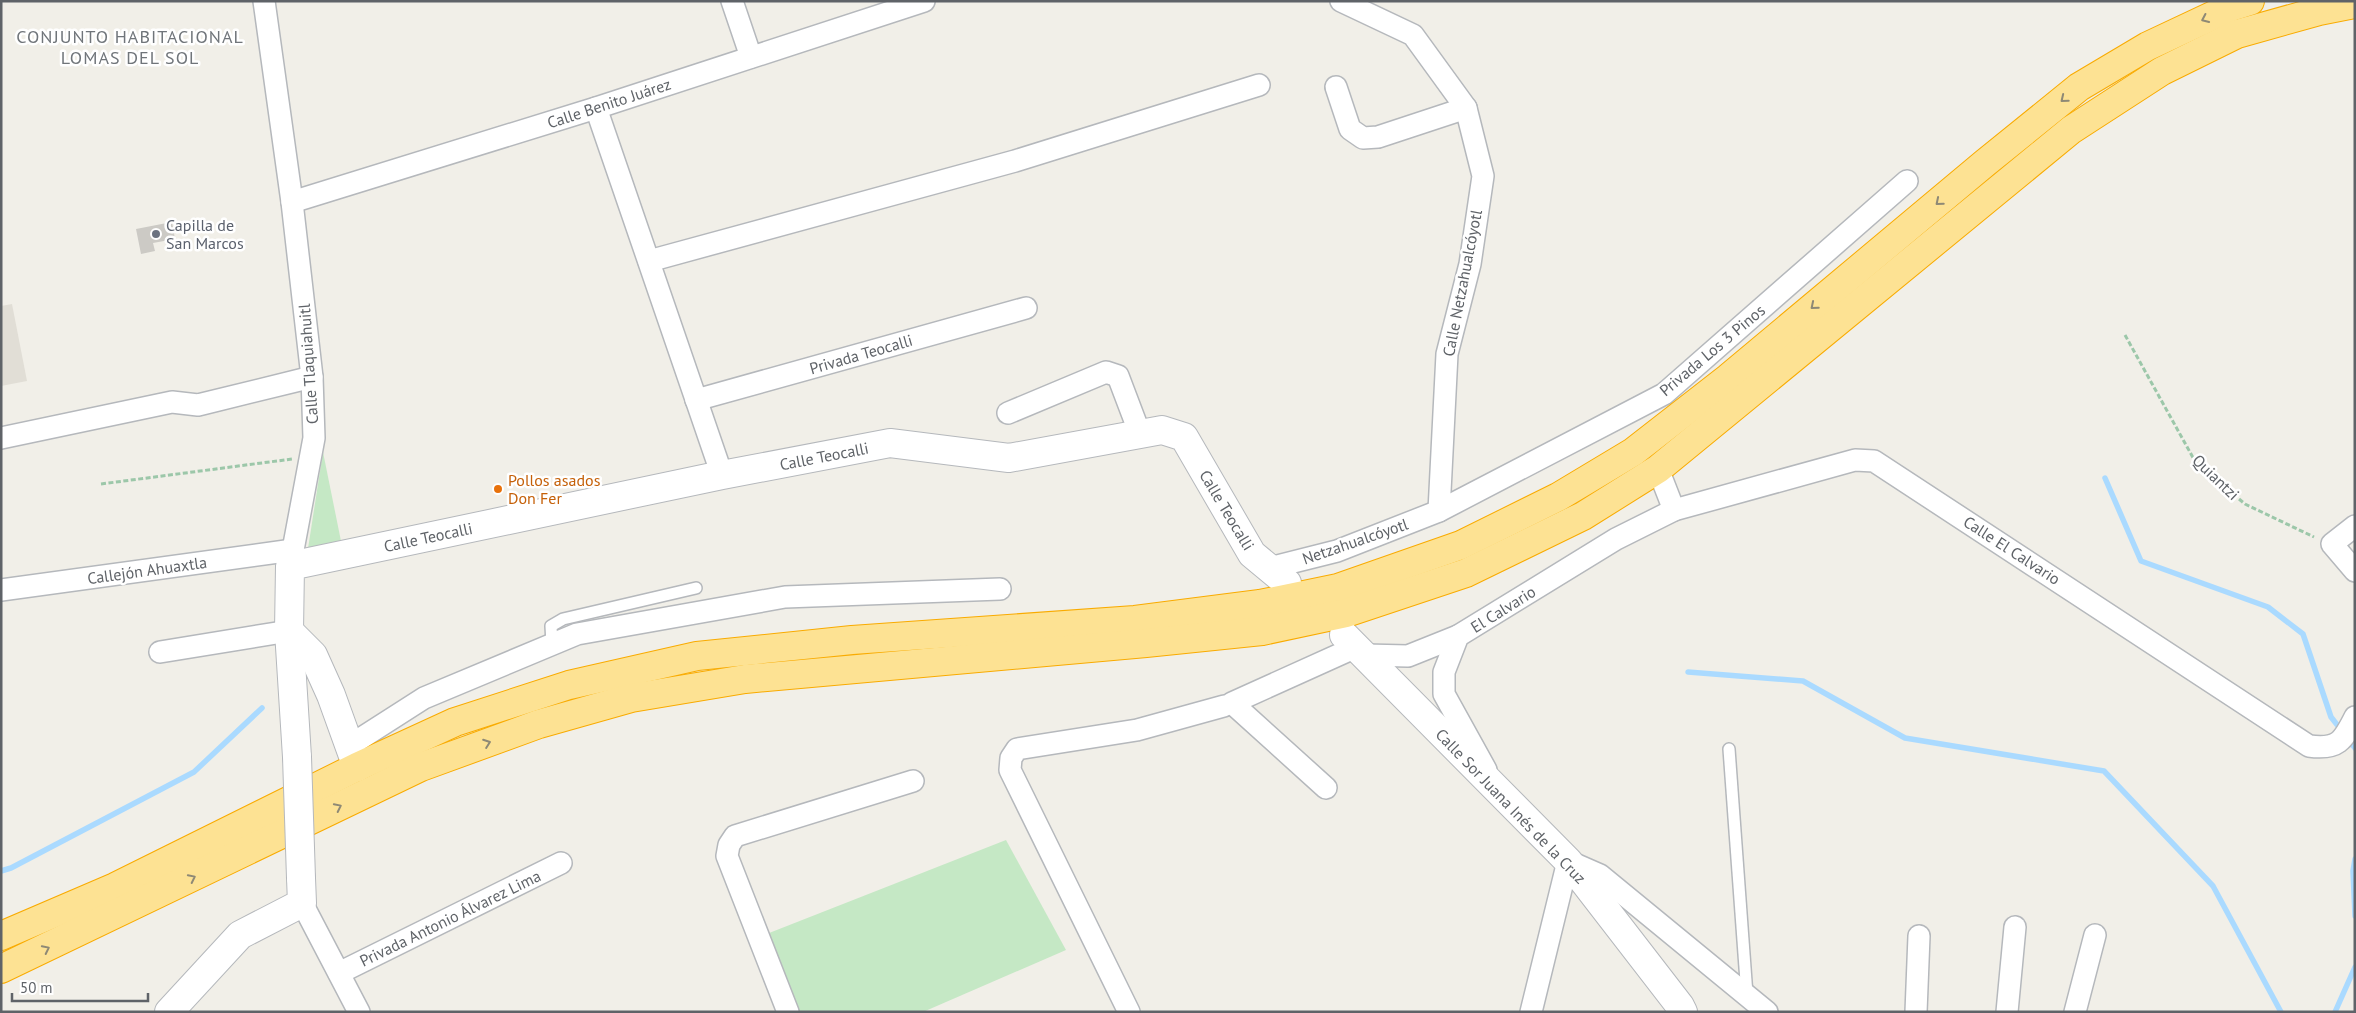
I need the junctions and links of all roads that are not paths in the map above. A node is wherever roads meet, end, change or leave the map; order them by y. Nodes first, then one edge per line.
1 (264, 1) edge
2 (732, 1) edge
3 (924, 1) edge
4 (1341, 1) edge
5 (2250, 1) edge
6 (2355, 4) edge
7 (751, 57) junction
8 (1260, 85) dead end
9 (1336, 87) dead end
10 (596, 108) junction
11 (1466, 108) junction
12 (1907, 181) dead end
13 (292, 202) junction
14 (649, 261) junction
15 (1026, 308) dead end
16 (312, 377) junction
17 (696, 400) junction
18 (1008, 413) dead end
19 (1140, 434) junction
20 (1, 438) edge
21 (1658, 469) junction
22 (722, 476) junction
23 (1439, 510) junction
24 (1674, 510) junction
25 (2355, 526) edge
26 (291, 558) junction
27 (2355, 571) edge
28 (1278, 575) joint
29 (696, 588) dead end
30 (1000, 589) dead end
31 (1, 590) edge
32 (289, 631) junction
33 (1458, 636) junction
34 (552, 644) junction
35 (1355, 646) junction
36 (160, 652) dead end
37 (1224, 706) dead end
38 (2355, 717) edge
39 (1729, 749) dead end
40 (353, 756) junction
41 (913, 780) dead end
42 (1326, 788) dead end
43 (1500, 794) junction
44 (1568, 861) junction
45 (561, 864) dead end
46 (302, 891) junction
47 (2015, 926) dead end
48 (2095, 935) dead end
49 (1, 936) edge
50 (1919, 936) dead end
51 (1, 969) edge
52 (339, 972) junction
53 (1748, 995) junction
54 (169, 1012) edge
55 (359, 1012) edge
56 (788, 1012) edge
57 (1129, 1012) edge
58 (1531, 1012) edge
59 (1682, 1012) edge
60 (1768, 1012) edge
61 (1916, 1012) edge
62 (2006, 1012) edge
63 (2075, 1012) edge

1 - 13 street, Calle Tlaquiahuitl
2 - 7 street
3 - 7 street, Calle Benito Juárez
4 - 11 street, Calle Netzahualcóyotl
5 -> 40 highway
6 - 21 highway
7 - 10 street, Calle Benito Juárez
8 - 14 street
9 - 11 street
10 - 13 street, Calle Benito Juárez
10 - 14 street
11 - 23 street, Calle Netzahualcóyotl
12 - 23 street, Privada Los 3 Pinos
13 - 16 street, Calle Tlaquiahuitl
14 - 17 street
15 - 17 street, Privada Teocalli
16 - 20 street
16 - 26 street, Calle Tlaquiahuitl
17 - 22 street
18 - 19 street
19 - 22 street, Calle Teocalli
19 - 28 street, Calle Teocalli
21 - 24 street
51 -> 21 highway
22 - 26 street, Calle Teocalli
23 - 28 street, Netzahualcóyotl
24 - 33 street, El Calvario
24 - 38 street, Calle El Calvario
25 - 27 street
26 - 31 street, Callejón Ahuaxtla
26 - 32 street, Calle Tlaquiahuitl
29 - 34 lane
30 - 34 street
32 - 36 street
32 - 40 street
32 - 46 street, Calle Tlaquiahuitl, bridge
33 - 35 street
33 - 43 street, El Calvario
34 - 40 street
35 - 42 street
35 - 43 street, Calle Sor Juana Inés de la Cruz
37 - 57 street
39 - 53 lane
40 - 49 highway
41 - 56 street
43 - 44 street, Calle Sor Juana Inés de la Cruz
44 - 53 street
44 - 58 street
44 - 59 street, Calle Sor Juana Inés de la Cruz
45 - 52 street, Privada Antonio Álvarez Lima
46 - 52 street
46 - 54 street
47 - 62 street
48 - 63 street
50 - 61 street
52 - 55 street
53 - 60 street

